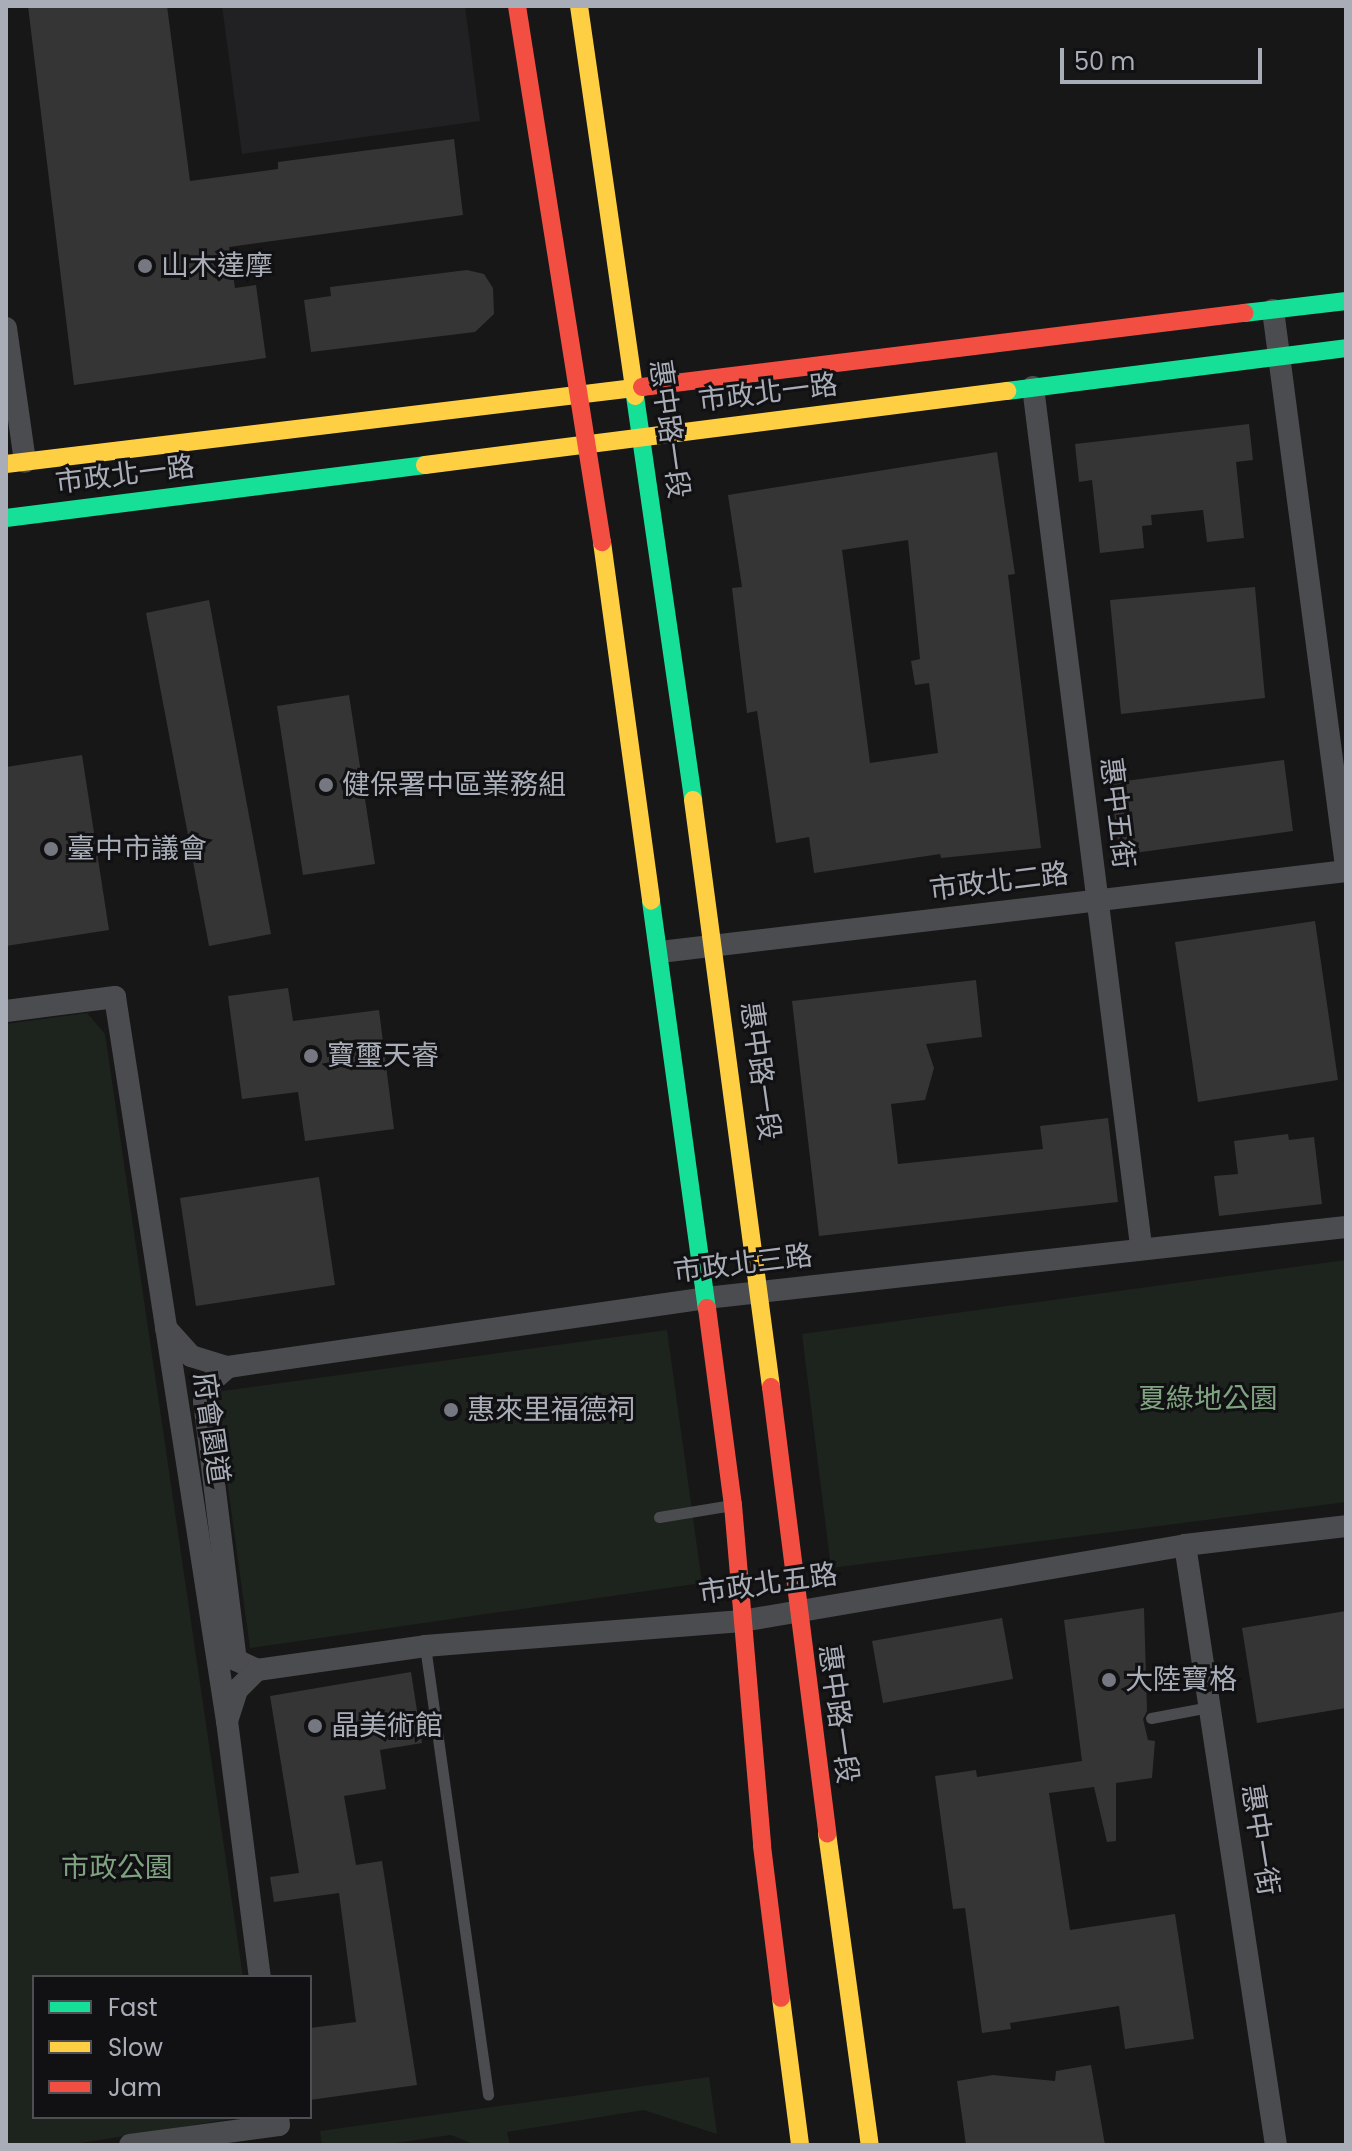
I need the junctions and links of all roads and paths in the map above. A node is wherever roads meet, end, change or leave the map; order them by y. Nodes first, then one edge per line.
1 (517, 6) edge
2 (579, 6) edge
3 (1346, 301) edge
4 (1273, 310) junction
5 (6, 328) edge
6 (1346, 348) edge
7 (1279, 356) junction
8 (1033, 387) junction
9 (635, 390) junction
10 (582, 396) junction
11 (641, 437) junction
12 (588, 444) junction
13 (16, 463) edge
14 (6, 518) edge
15 (1346, 868) edge
16 (1098, 900) junction
17 (714, 945) junction
18 (660, 952) junction
19 (6, 1011) edge
20 (1346, 1227) edge
21 (1141, 1246) junction
22 (761, 1292) junction
23 (706, 1298) junction
24 (166, 1328) junction
25 (228, 1367) junction
26 (733, 1505) junction
27 (218, 1509) junction
28 (193, 1515) junction
29 (659, 1517) dead end
30 (1346, 1526) edge
31 (1185, 1545) junction
32 (796, 1613) junction
33 (742, 1621) junction
34 (425, 1646) junction
35 (257, 1670) junction
36 (1210, 1707) junction
37 (1151, 1718) dead end
38 (227, 1721) junction
39 (260, 1975) edge
40 (488, 2095) dead end
41 (278, 2119) edge
42 (130, 2145) edge
43 (800, 2145) edge
44 (870, 2145) edge
45 (1276, 2145) edge

1 - 10 street
2 - 9 street, 惠中路一段
3 - 4 street, 市政北一路
4 - 7 street
4 - 9 street, 市政北一路
5 - 13 street
6 - 7 street, 市政北一路
7 - 8 street, 市政北一路
7 - 15 street
8 - 11 street, 市政北一路
8 - 16 street, 惠中五街
9 - 10 street, 市政北一路
9 - 11 street, 惠中路一段
10 - 12 street
10 - 13 street, 市政北一路
11 - 12 street, 市政北一路
11 - 17 street, 惠中路一段
12 - 14 street, 市政北一路
12 - 18 street
15 - 16 street, 市政北二路
16 - 17 street, 市政北二路
16 - 21 street, 惠中五街
17 - 18 street, 市政北二路
17 - 22 street, 惠中路一段
18 - 23 street
19 - 24 street, 府會園道
20 - 21 street, 市政北三路
21 - 22 street, 市政北三路
22 - 23 street, 市政北三路
22 - 32 street, 惠中路一段
23 - 25 street, 市政北三路
23 - 26 street
24 - 25 street, 市政北三路
24 - 28 street, 府會園道
25 - 27 street
26 - 29 lane
26 - 33 street
27 - 28 street
27 - 35 street
28 - 38 street, 府會園道
30 - 31 street, 市政北五路
31 - 32 street, 市政北五路
31 - 36 street, 惠中一街
32 - 33 street, 市政北五路
32 - 44 street, 惠中路一段
33 - 34 street, 市政北五路
33 - 43 street
34 - 35 street, 市政北五路
34 - 40 lane
35 - 38 street
36 - 37 lane
36 - 45 street, 惠中一街
38 - 39 street, 府會園道
41 - 42 street

